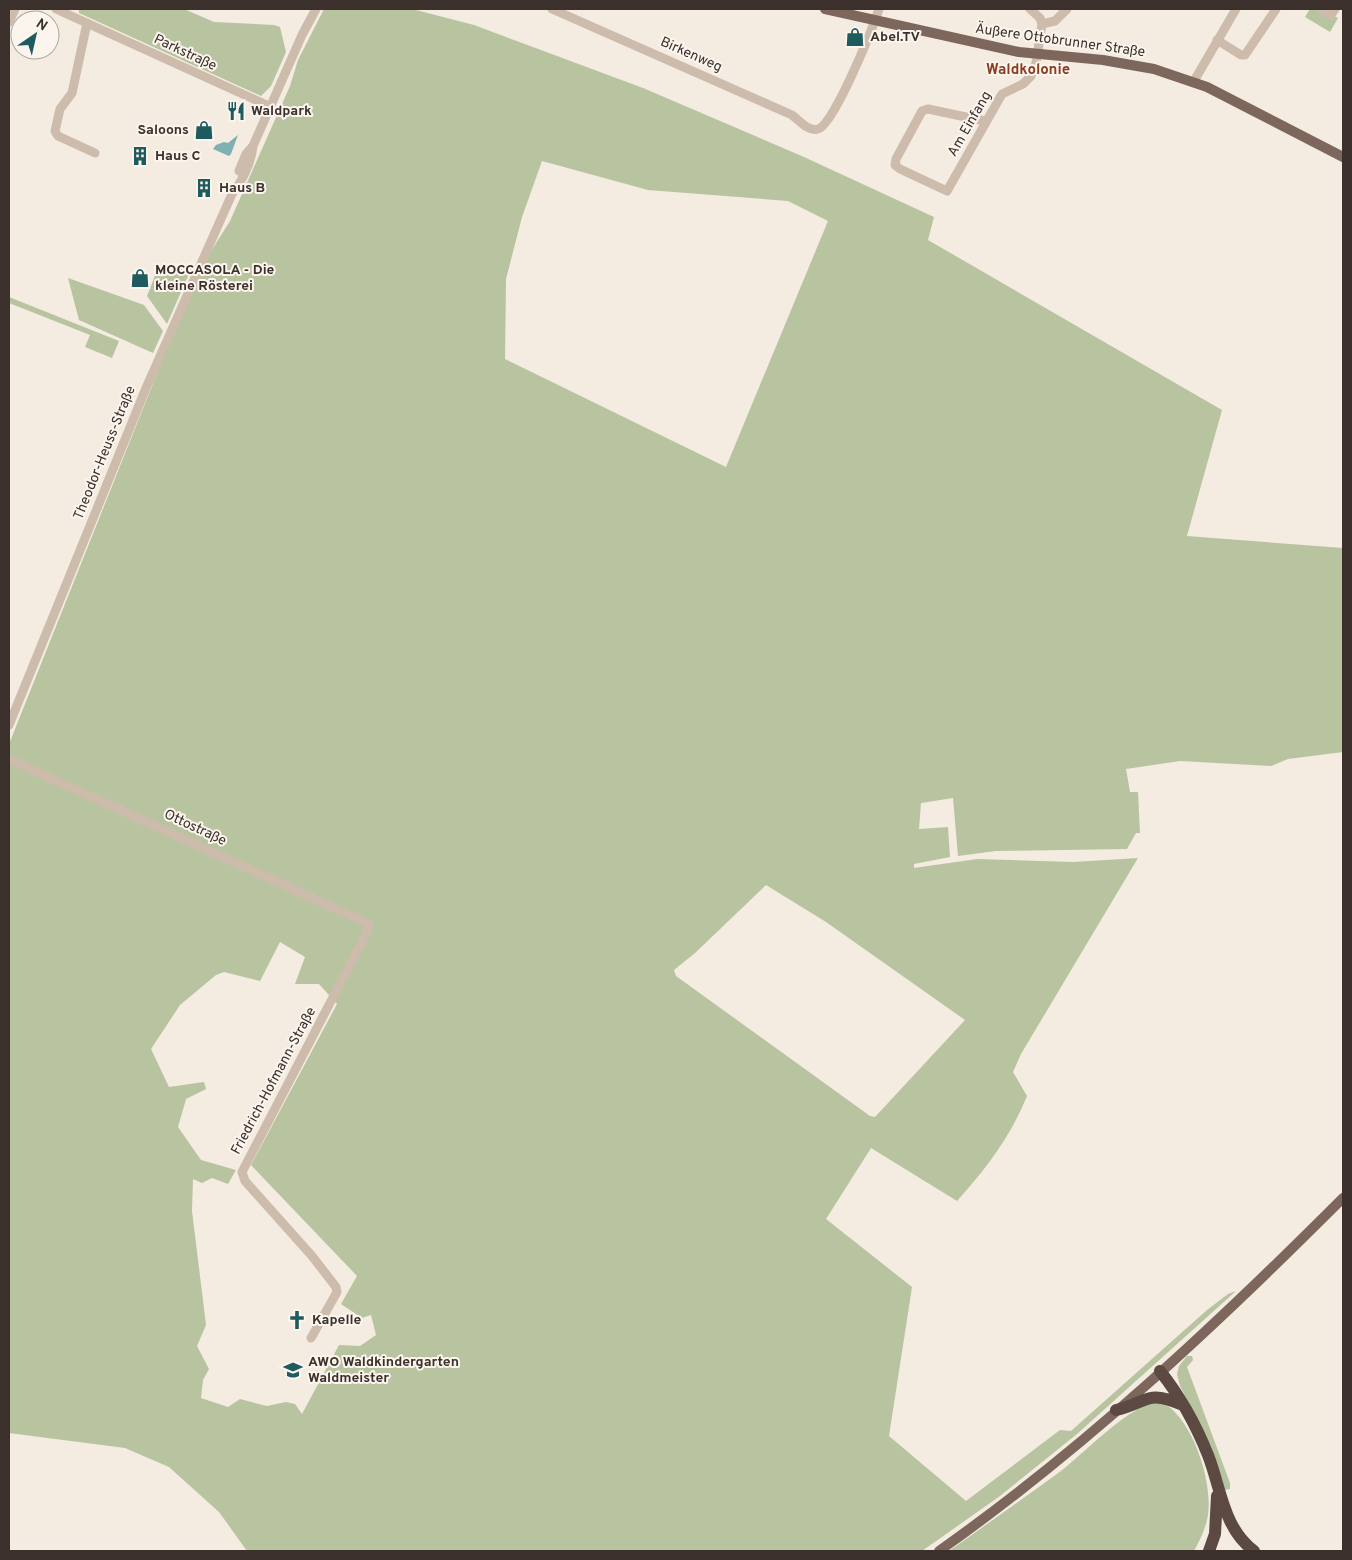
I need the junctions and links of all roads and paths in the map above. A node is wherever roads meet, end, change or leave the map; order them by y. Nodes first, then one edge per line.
1 (15, 9) edge
2 (56, 9) edge
3 (316, 9) edge
4 (552, 9) edge
5 (825, 9) edge
6 (879, 9) edge
7 (1030, 9) edge
8 (1066, 9) edge
9 (1236, 9) edge
10 (1276, 9) edge
11 (1320, 9) edge
12 (1335, 9) edge
13 (875, 20) junction
14 (9, 22) edge
15 (87, 22) junction
16 (1042, 24) junction
17 (1217, 40) junction
18 (1038, 55) junction
19 (1194, 81) junction
20 (271, 107) junction
21 (985, 121) junction
22 (94, 153) dead end
23 (1343, 157) edge
24 (9, 725) edge
25 (9, 759) edge
26 (369, 924) joint
27 (1343, 1198) edge
28 (311, 1338) dead end
29 (1160, 1371) junction
30 (1183, 1405) junction
31 (1116, 1410) junction
32 (1218, 1486) junction
33 (939, 1551) edge
34 (1208, 1551) edge
35 (1254, 1551) edge

1 - 14 street
2 - 15 street, Parkstraße
3 - 20 street, Theodor-Heuss-Straße
4 - 13 street, Birkenweg
5 - 13 main road, Äußere Ottobrunner Straße
6 - 13 street
7 - 16 street
8 - 16 street
9 - 17 street
10 - 17 street
11 - 12 street
13 - 18 main road, Äußere Ottobrunner Straße
15 - 20 street, Parkstraße
15 - 22 street
16 - 18 street, Am Einfang
17 - 19 street
18 - 19 main road, Äußere Ottobrunner Straße
18 - 21 street, Am Einfang
19 - 23 main road, Äußere Ottobrunner Straße
20 - 24 street, Theodor-Heuss-Straße
21 - 21 street, Am Einfang
25 - 26 street, Ottostraße
26 - 28 street, Friedrich-Hofmann-Straße
27 - 29 main road
29 - 30 highway
29 - 31 main road
30 - 31 highway
30 - 32 highway
31 - 33 main road
32 - 34 highway
32 - 35 highway

